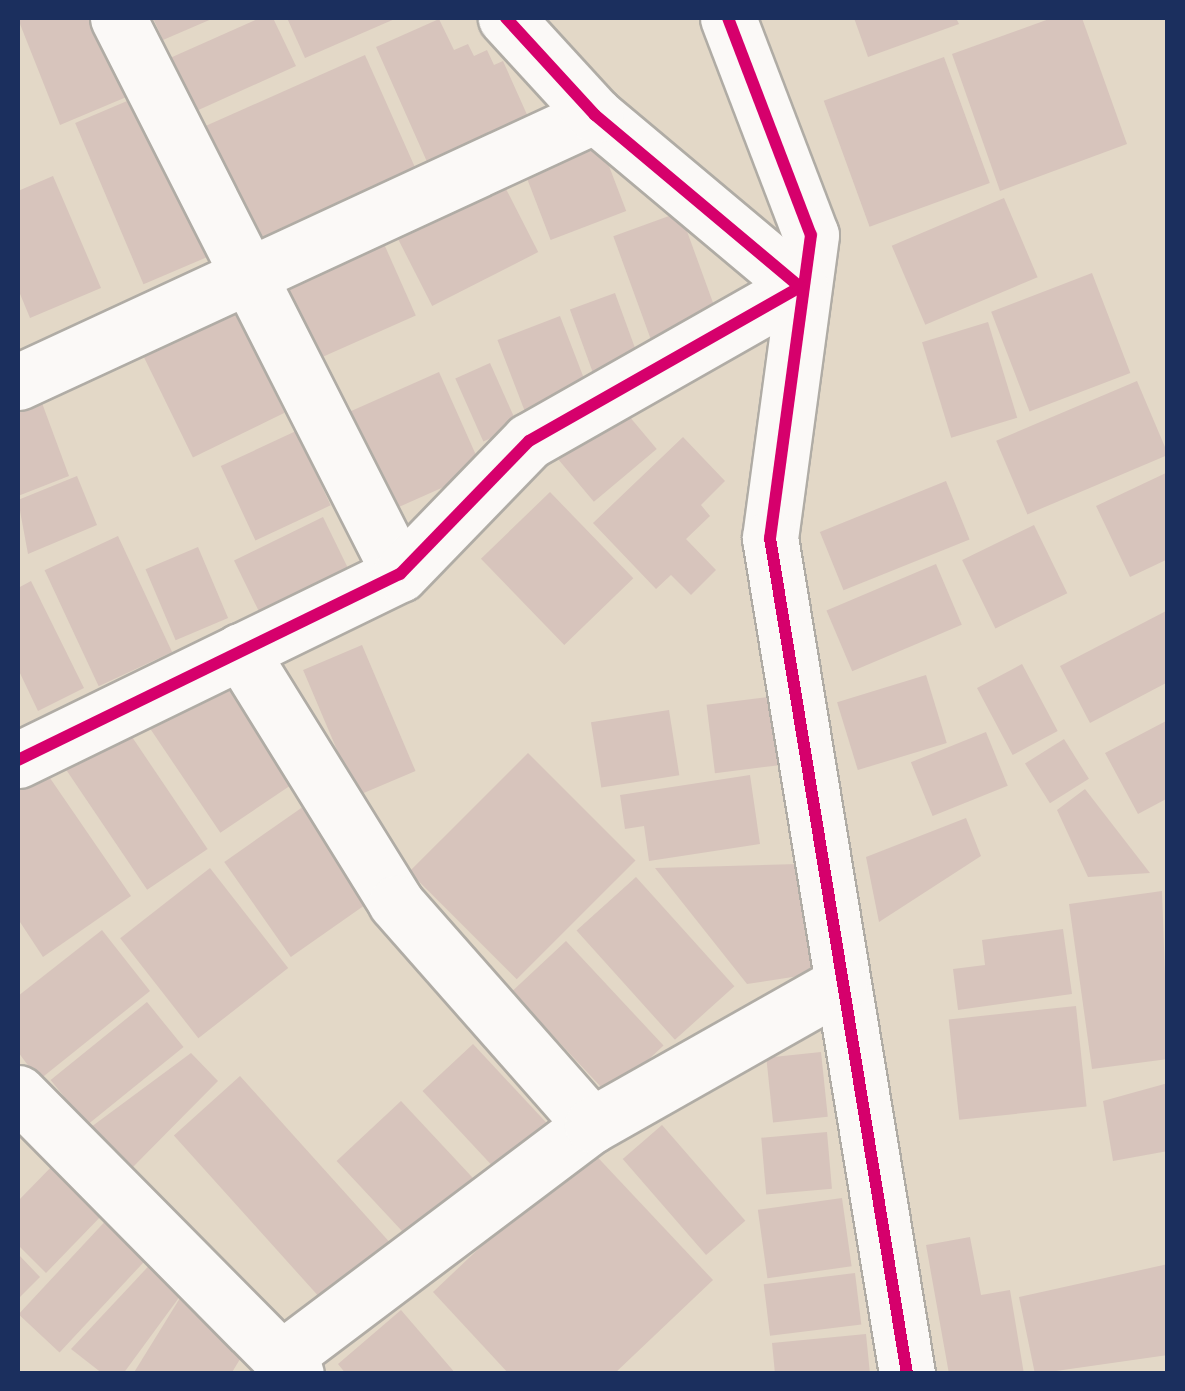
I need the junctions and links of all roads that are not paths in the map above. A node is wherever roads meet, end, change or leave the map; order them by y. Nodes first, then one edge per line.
1 (118, 18) edge
2 (506, 18) edge
3 (728, 18) edge
4 (595, 115) junction
5 (244, 273) junction
6 (800, 287) junction
7 (18, 382) edge
8 (400, 574) junction
9 (240, 651) junction
10 (18, 760) edge
11 (839, 985) junction
12 (18, 1093) edge
13 (592, 1125) junction
14 (288, 1366) edge
15 (907, 1374) edge

1 - 5 street
2 - 4 street
3 - 6 street
4 - 5 street
4 - 6 street
5 - 7 street
5 - 8 street
6 - 8 street
6 - 11 street
8 - 9 street
9 - 10 street
9 - 13 street
11 - 13 street
11 - 15 street
12 - 14 street
13 - 14 street

